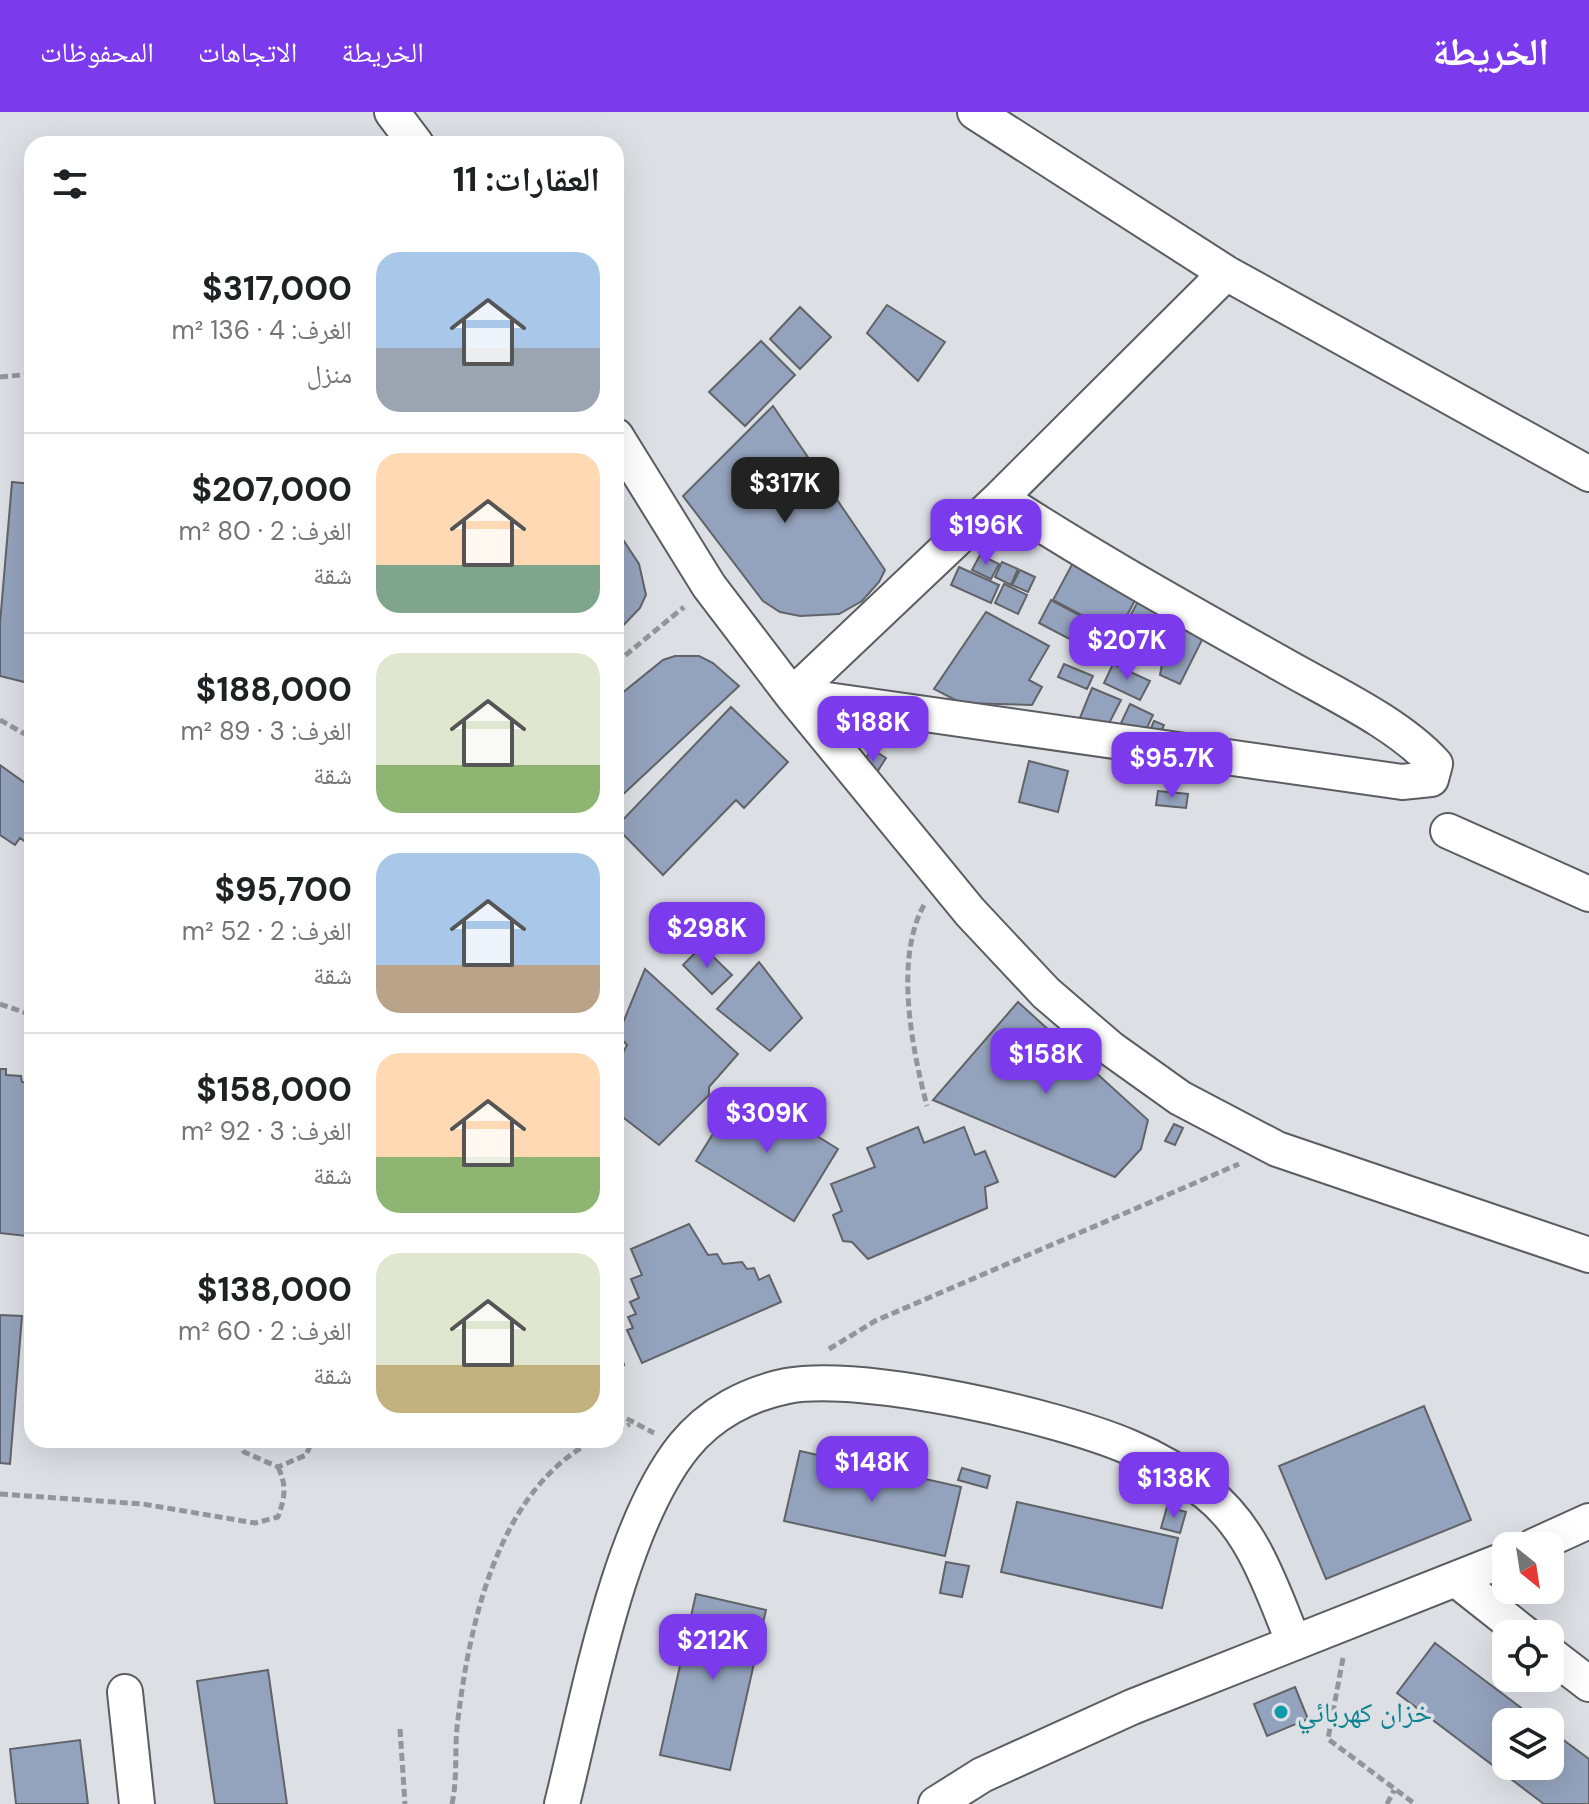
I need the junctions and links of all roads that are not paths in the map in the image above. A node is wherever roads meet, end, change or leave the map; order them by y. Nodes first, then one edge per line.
1 (392, 112) edge
2 (975, 112) edge
3 (410, 136) edge
4 (1226, 273) junction
5 (624, 449) edge
6 (1589, 474) edge
7 (1000, 498) junction
8 (792, 695) junction
9 (1448, 831) dead end
10 (1589, 894) edge
11 (1589, 1255) edge
12 (1589, 1521) edge
13 (1564, 1532) edge
14 (1492, 1565) edge
15 (1458, 1581) junction
16 (1507, 1620) edge
17 (1294, 1643) junction
18 (1564, 1665) edge
19 (1589, 1684) edge
20 (125, 1692) dead end
21 (137, 1804) edge
22 (562, 1804) edge
23 (936, 1804) edge

1 - 3 street
2 - 4 street
4 - 6 street
4 - 7 street
5 - 8 street
7 - 8 street
7 - 8 street
8 - 11 street
9 - 10 street
12 - 13 street
14 - 15 street
15 - 16 street
15 - 17 street
17 - 22 street
17 - 23 street
18 - 19 street
20 - 21 street

